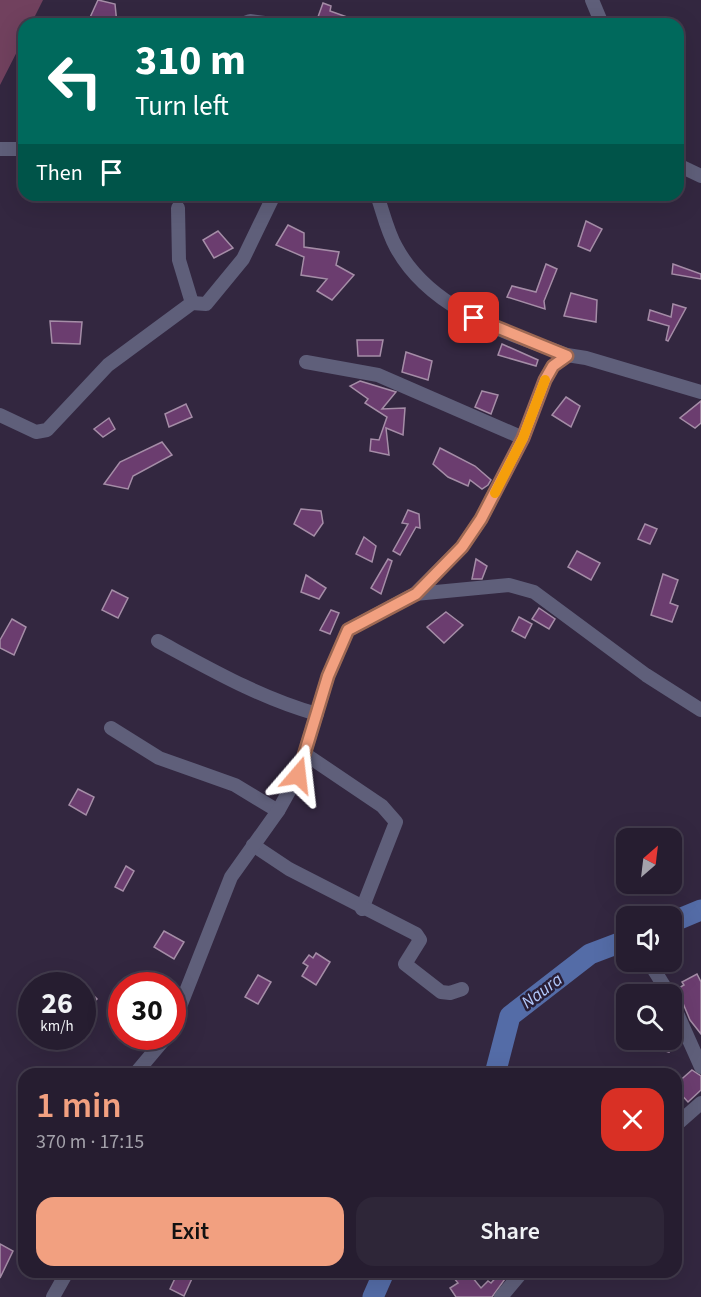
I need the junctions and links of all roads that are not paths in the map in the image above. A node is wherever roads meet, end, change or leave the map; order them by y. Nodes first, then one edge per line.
1 (592, 0) edge
2 (600, 18) edge
3 (18, 148) edge
4 (0, 149) edge
5 (684, 168) edge
6 (701, 176) edge
7 (271, 201) edge
8 (379, 201) edge
9 (178, 208) dead end
10 (192, 303) junction
11 (567, 356) junction
12 (306, 362) dead end
13 (701, 392) edge
14 (0, 415) edge
15 (523, 438) junction
16 (416, 594) junction
17 (158, 641) dead end
18 (701, 710) edge
19 (317, 714) junction
20 (111, 728) dead end
21 (305, 754) junction
22 (278, 811) junction
23 (253, 844) junction
24 (362, 909) junction
25 (462, 989) dead end
26 (186, 991) edge
27 (682, 1024) edge
28 (155, 1050) edge
29 (701, 1067) edge
30 (140, 1068) edge
31 (701, 1103) edge
32 (682, 1120) edge
33 (63, 1278) edge
34 (517, 1278) edge
35 (52, 1297) edge
36 (501, 1297) edge

1 - 2 street
3 - 4 street
5 - 6 street
7 - 10 street
8 - 11 street
9 - 10 street
10 - 14 street
11 - 13 street
11 - 15 street
12 - 15 street
15 - 16 street
16 - 18 street
16 - 19 street
17 - 19 street
19 - 21 street
20 - 22 street
21 - 22 street
21 - 24 street
22 - 23 street
23 - 24 street
23 - 26 street
24 - 25 street
27 - 29 street
28 - 30 street
31 - 32 street
33 - 35 street
34 - 36 street

